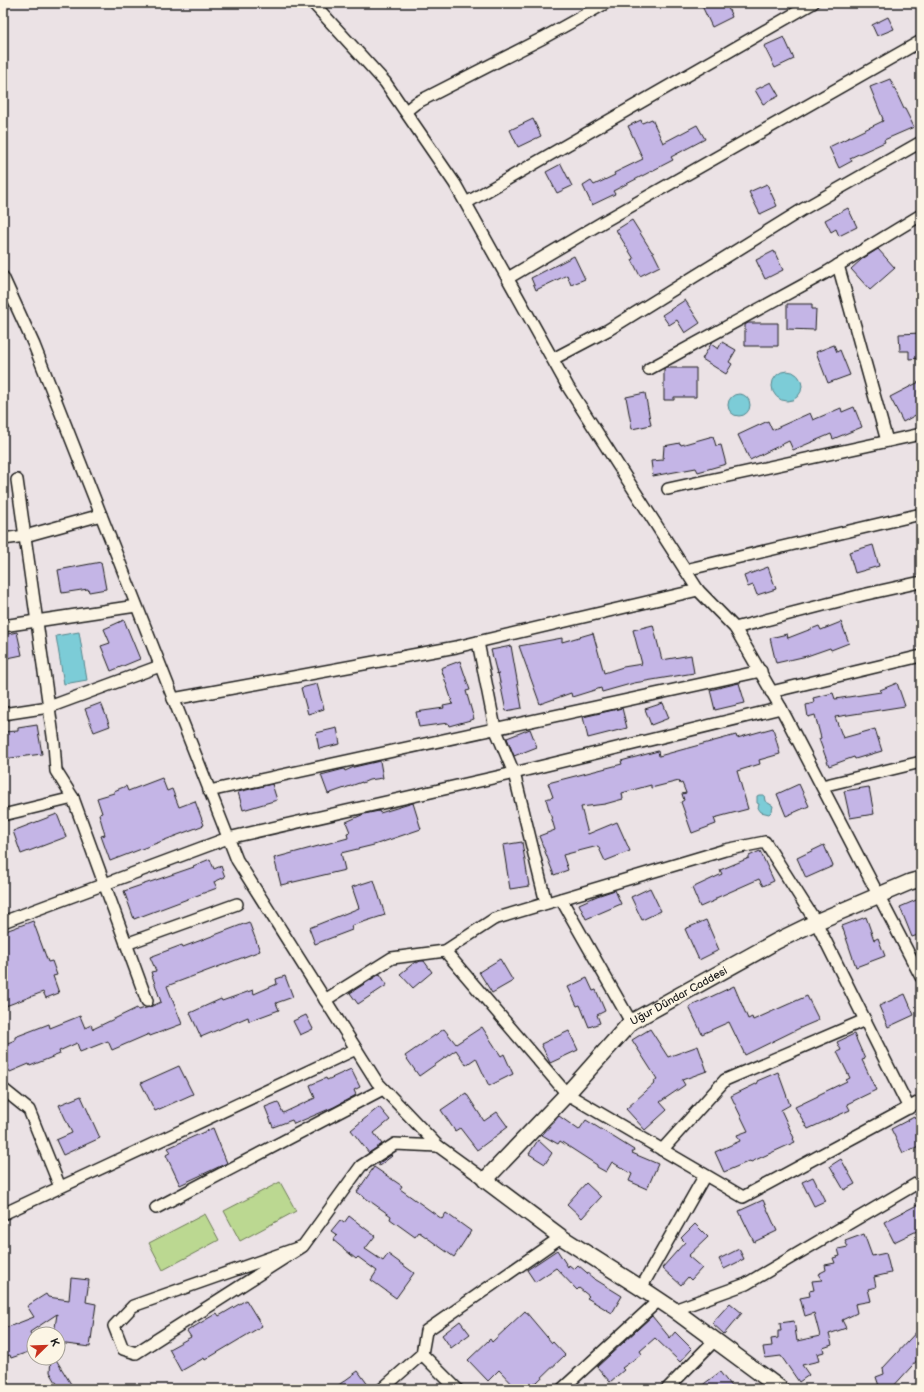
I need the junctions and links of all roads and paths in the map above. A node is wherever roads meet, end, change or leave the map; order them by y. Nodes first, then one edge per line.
1 (313, 3) edge
2 (606, 3) edge
3 (814, 3) edge
4 (921, 41) edge
5 (406, 111) junction
6 (921, 142) edge
7 (466, 203) junction
8 (921, 215) edge
9 (838, 265) junction
10 (3, 277) edge
11 (508, 278) junction
12 (552, 359) junction
13 (648, 369) dead end
14 (921, 434) edge
15 (887, 441) junction
16 (17, 480) dead end
17 (668, 489) dead end
18 (921, 514) edge
19 (101, 516) junction
20 (25, 536) junction
21 (3, 539) edge
22 (685, 570) junction
23 (921, 582) edge
24 (698, 590) junction
25 (136, 606) junction
26 (37, 621) junction
27 (3, 626) edge
28 (735, 628) junction
29 (478, 642) junction
30 (921, 656) edge
31 (160, 666) junction
32 (761, 671) junction
33 (771, 692) junction
34 (173, 699) junction
35 (49, 707) junction
36 (781, 708) junction
37 (3, 714) edge
38 (495, 728) junction
39 (921, 762) edge
40 (514, 773) junction
41 (822, 786) junction
42 (209, 791) junction
43 (73, 798) junction
44 (3, 815) edge
45 (228, 838) junction
46 (921, 879) edge
47 (104, 884) junction
48 (878, 895) junction
49 (561, 899) junction
50 (546, 903) junction
51 (237, 904) dead end
52 (3, 922) edge
53 (816, 922) junction
54 (126, 944) junction
55 (445, 951) junction
56 (921, 977) edge
57 (325, 1000) junction
58 (147, 1001) dead end
59 (865, 1020) junction
60 (631, 1022) junction
61 (356, 1049) junction
62 (3, 1089) edge
63 (384, 1089) junction
64 (567, 1094) junction
65 (921, 1101) edge
66 (909, 1108) junction
67 (438, 1146) junction
68 (662, 1150) junction
69 (705, 1175) junction
70 (485, 1180) junction
71 (921, 1181) edge
72 (60, 1187) junction
73 (156, 1208) dead end
74 (3, 1214) edge
75 (561, 1237) junction
76 (304, 1246) junction
77 (641, 1288) junction
78 (659, 1300) junction
79 (674, 1310) junction
80 (714, 1341) junction
81 (422, 1354) junction
82 (382, 1389) edge
83 (457, 1389) edge
84 (562, 1389) edge
85 (667, 1389) edge
86 (781, 1389) edge

1 - 5 street
2 - 5 street
3 - 7 street
4 - 11 street
5 - 7 street
6 - 12 street
7 - 11 street
8 - 9 street
9 - 13 street
9 - 15 street
10 - 19 street
11 - 12 street
12 - 22 street
14 - 15 street
15 - 17 street
16 - 20 street
18 - 22 street
19 - 20 street
19 - 25 street
20 - 21 street
20 - 26 street
22 - 24 street
23 - 28 street
24 - 28 street
24 - 29 street
25 - 26 street
25 - 31 street
26 - 27 street
26 - 35 street
28 - 32 street
29 - 34 street
29 - 38 street
30 - 33 street
31 - 34 street
31 - 35 street
32 - 33 street
32 - 38 street
33 - 36 street
34 - 42 street
35 - 37 street
35 - 43 street
36 - 40 street
36 - 41 street
38 - 40 street
38 - 42 street
39 - 41 street
40 - 45 street
40 - 50 street
41 - 48 street
42 - 45 street
43 - 44 street
43 - 47 street
45 - 47 street
45 - 57 street
46 - 48 street, Uğur Dündar Caddesi
47 - 52 street
47 - 54 street
48 - 53 street, Uğur Dündar Caddesi
48 - 56 street
49 - 50 street
49 - 53 street
49 - 60 street
50 - 55 street
51 - 54 street
53 - 59 street
53 - 60 street, Uğur Dündar Caddesi
54 - 58 street
55 - 57 street
55 - 64 street
57 - 61 street
59 - 66 street
59 - 68 street
60 - 64 street, Uğur Dündar Caddesi
61 - 63 street
61 - 72 street
62 - 72 street
63 - 67 street
63 - 73 street
64 - 68 street
64 - 70 street, Uğur Dündar Caddesi
65 - 66 street
66 - 69 street
67 - 70 street
67 - 76 street
68 - 69 street
69 - 77 street
70 - 75 street
71 - 79 street
72 - 74 street
75 - 77 street
75 - 81 street
76 - 76 street
77 - 78 street
78 - 79 street
78 - 84 street
79 - 80 street
80 - 85 street
80 - 86 street
81 - 82 street
81 - 83 street

